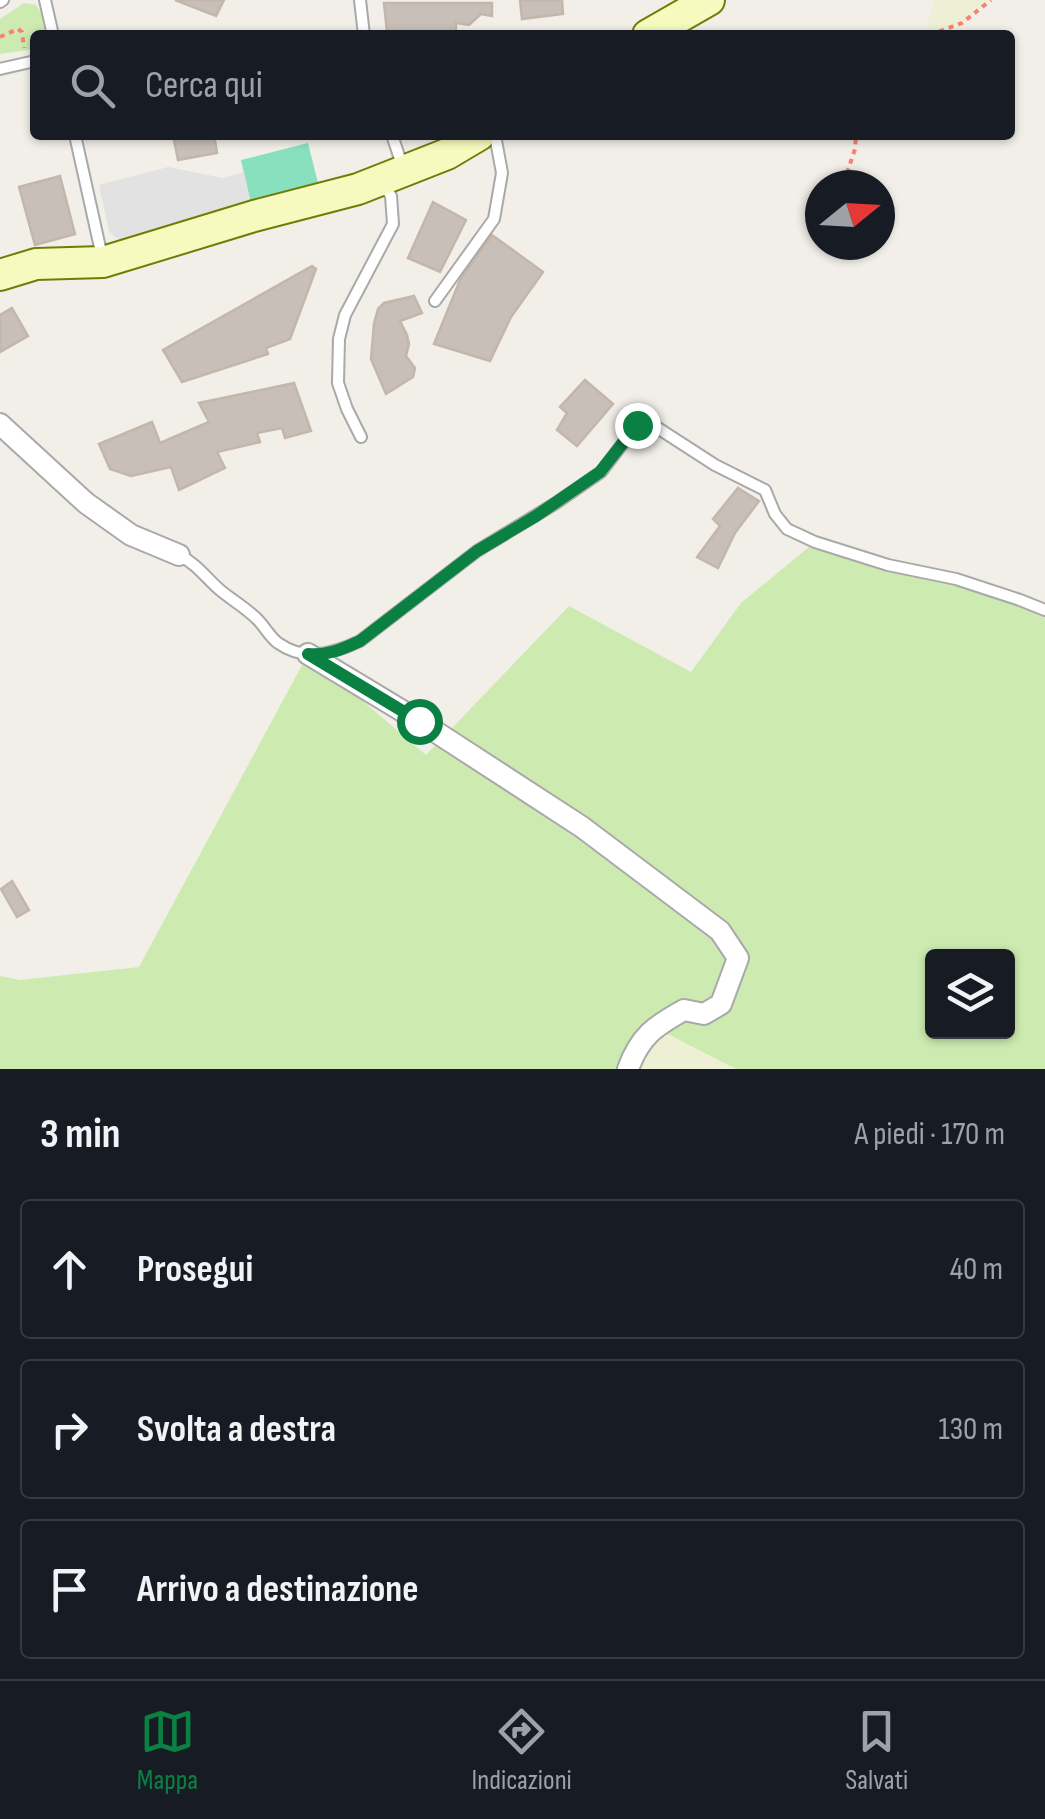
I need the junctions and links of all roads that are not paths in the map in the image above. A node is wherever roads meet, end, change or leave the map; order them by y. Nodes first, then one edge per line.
1 (46, 0) edge
2 (360, 0) edge
3 (709, 0) edge
4 (52, 30) edge
5 (363, 30) edge
6 (657, 30) edge
7 (30, 62) edge
8 (0, 68) edge
9 (76, 140) edge
10 (392, 140) edge
11 (471, 140) edge
12 (496, 140) edge
13 (392, 176) junction
14 (103, 262) junction
15 (0, 275) edge
16 (435, 301) dead end
17 (0, 424) edge
18 (361, 437) dead end
19 (179, 555) joint
20 (1045, 610) edge
21 (308, 654) junction
22 (628, 1069) edge

1 - 4 lane
2 - 5 lane
3 - 6 street
7 - 8 lane
9 - 14 lane
10 - 13 lane
11 - 13 street
12 - 16 lane
13 - 14 street
13 - 18 lane
14 - 15 street
17 - 19 street
19 - 21 lane
20 - 21 lane
21 - 22 street

